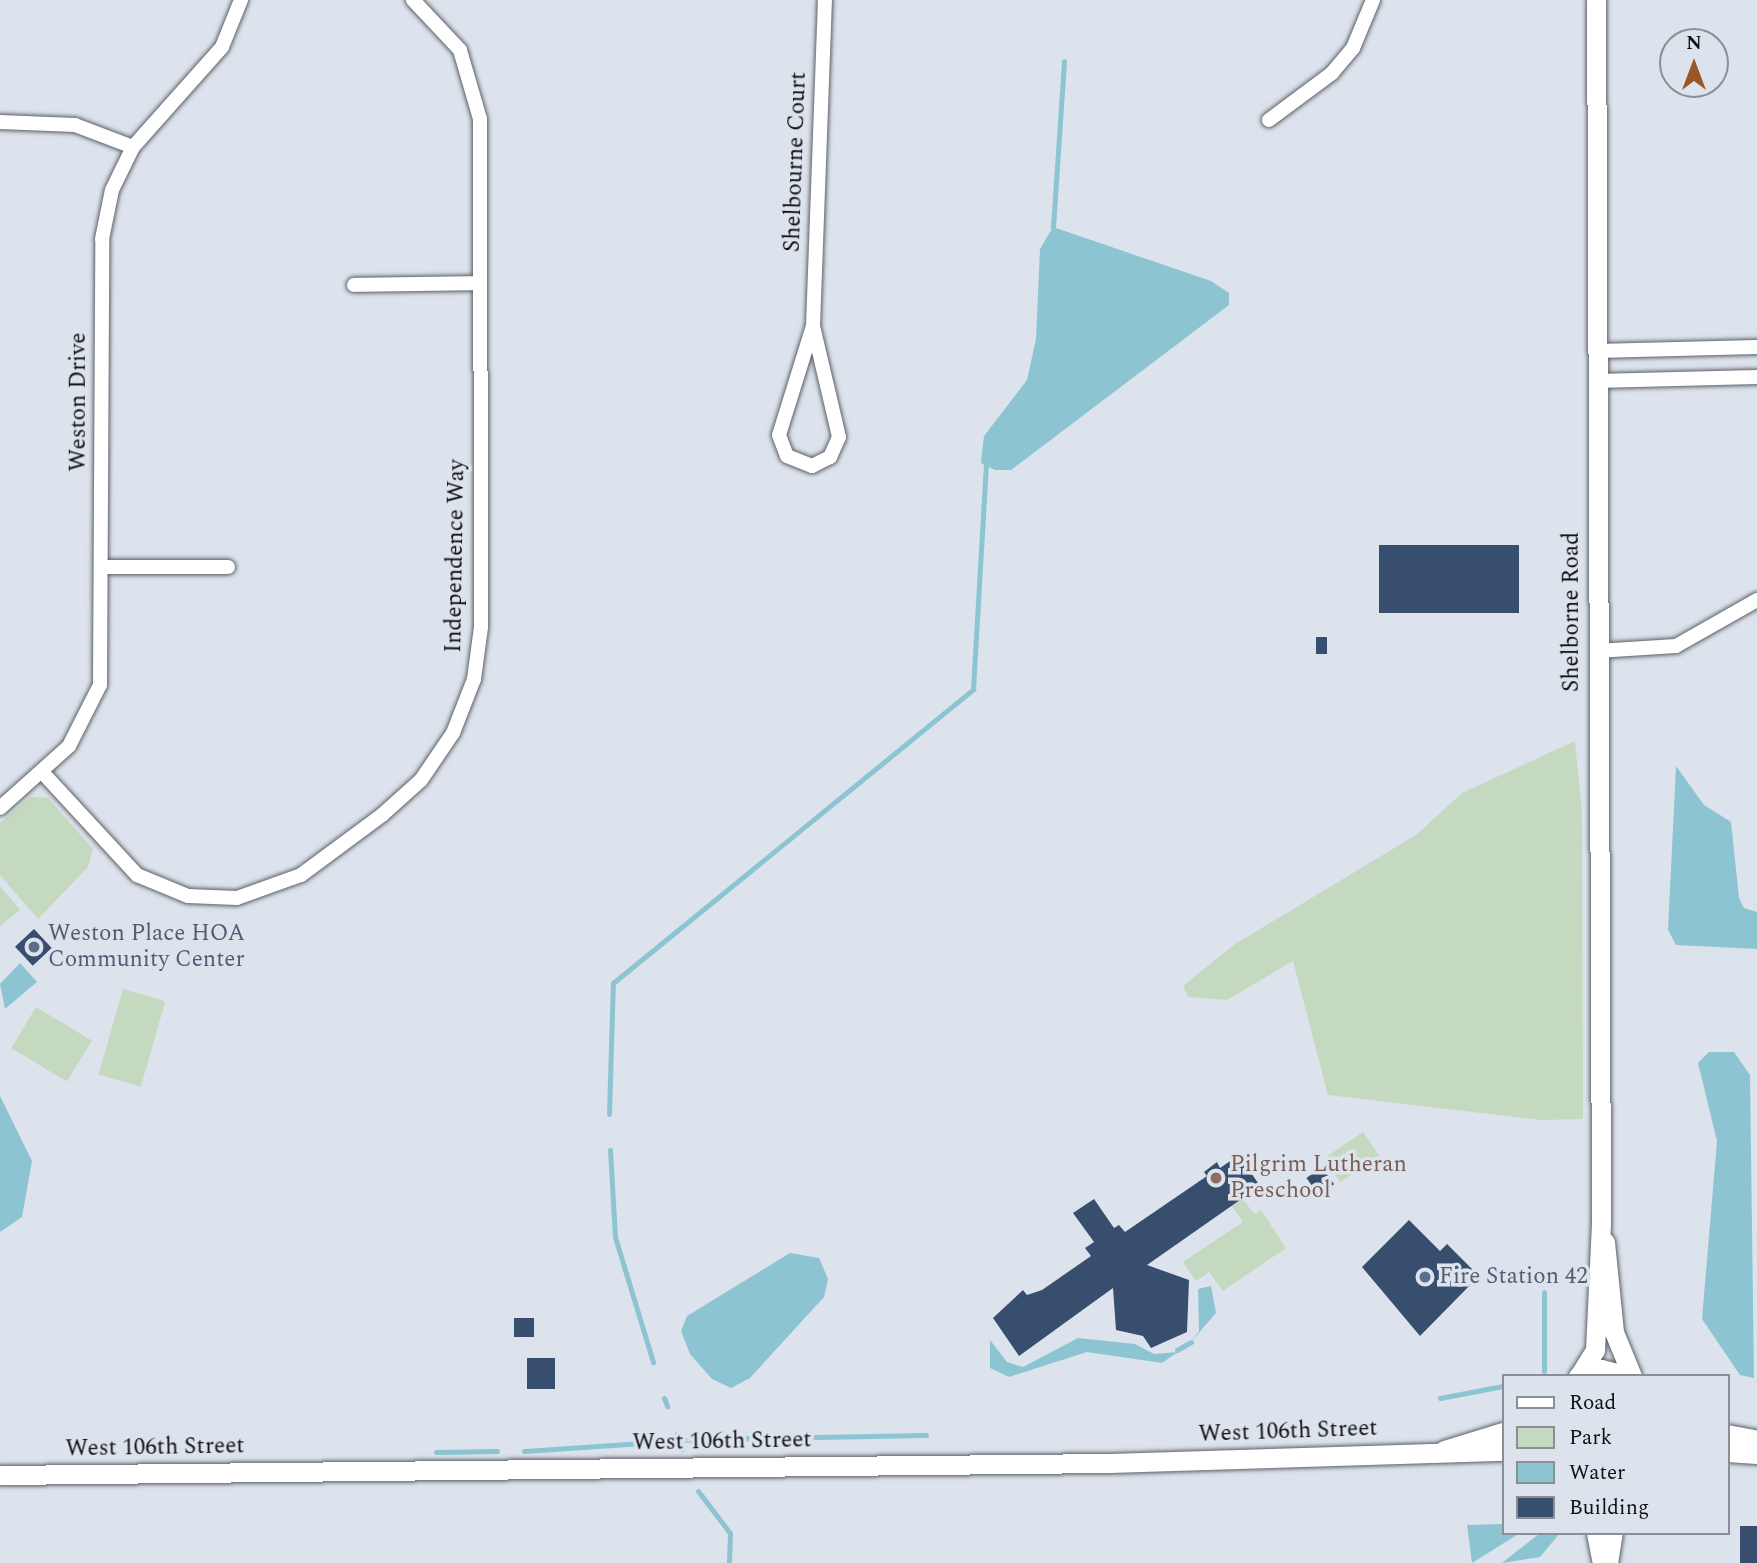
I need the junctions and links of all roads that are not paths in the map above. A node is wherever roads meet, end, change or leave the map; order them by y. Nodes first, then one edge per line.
1 (241, 0) edge
2 (414, 0) edge
3 (825, 0) edge
4 (1373, 0) edge
5 (1596, 0) edge
6 (1269, 120) dead end
7 (0, 122) edge
8 (133, 147) junction
9 (480, 283) junction
10 (354, 285) dead end
11 (813, 326) junction
12 (1757, 347) edge
13 (1596, 351) junction
14 (1757, 377) edge
15 (1596, 381) junction
16 (102, 567) junction
17 (228, 567) dead end
18 (1757, 600) edge
19 (1597, 651) junction
20 (43, 773) junction
21 (0, 808) edge
22 (1601, 1224) junction
23 (1580, 1374) edge
24 (1584, 1374) edge
25 (1624, 1374) edge
26 (1630, 1374) edge
27 (1502, 1432) edge
28 (1729, 1434) edge
29 (1757, 1440) edge
30 (1444, 1450) junction
31 (1502, 1451) edge
32 (1729, 1452) edge
33 (1757, 1454) edge
34 (0, 1475) edge
35 (1596, 1535) edge
36 (1613, 1535) edge
37 (1602, 1563) edge
38 (1608, 1563) edge

1 - 8 street, Weston Drive
2 - 9 street, Independence Way
3 - 11 street, Shelbourne Court
4 - 6 street
5 - 13 street, Shelborne Road
7 - 8 street
8 - 16 street, Weston Drive
9 - 10 street
9 - 20 street, Independence Way
11 - 11 street, Shelbourne Court
12 - 13 street
13 - 15 street, Shelborne Road
14 - 15 street
15 - 19 street, Shelborne Road
16 - 17 street
16 - 20 street, Weston Drive
18 - 19 street
19 - 22 street, Shelborne Road
20 - 21 street, Weston Drive
22 - 23 street, Shelborne Road
22 - 26 street, Shelborne Road
24 - 25 street
27 - 30 street, West 106th Street
28 - 29 street
30 - 31 street, West 106th Street
30 - 34 street, West 106th Street
32 - 33 street
35 - 37 street
36 - 38 street

